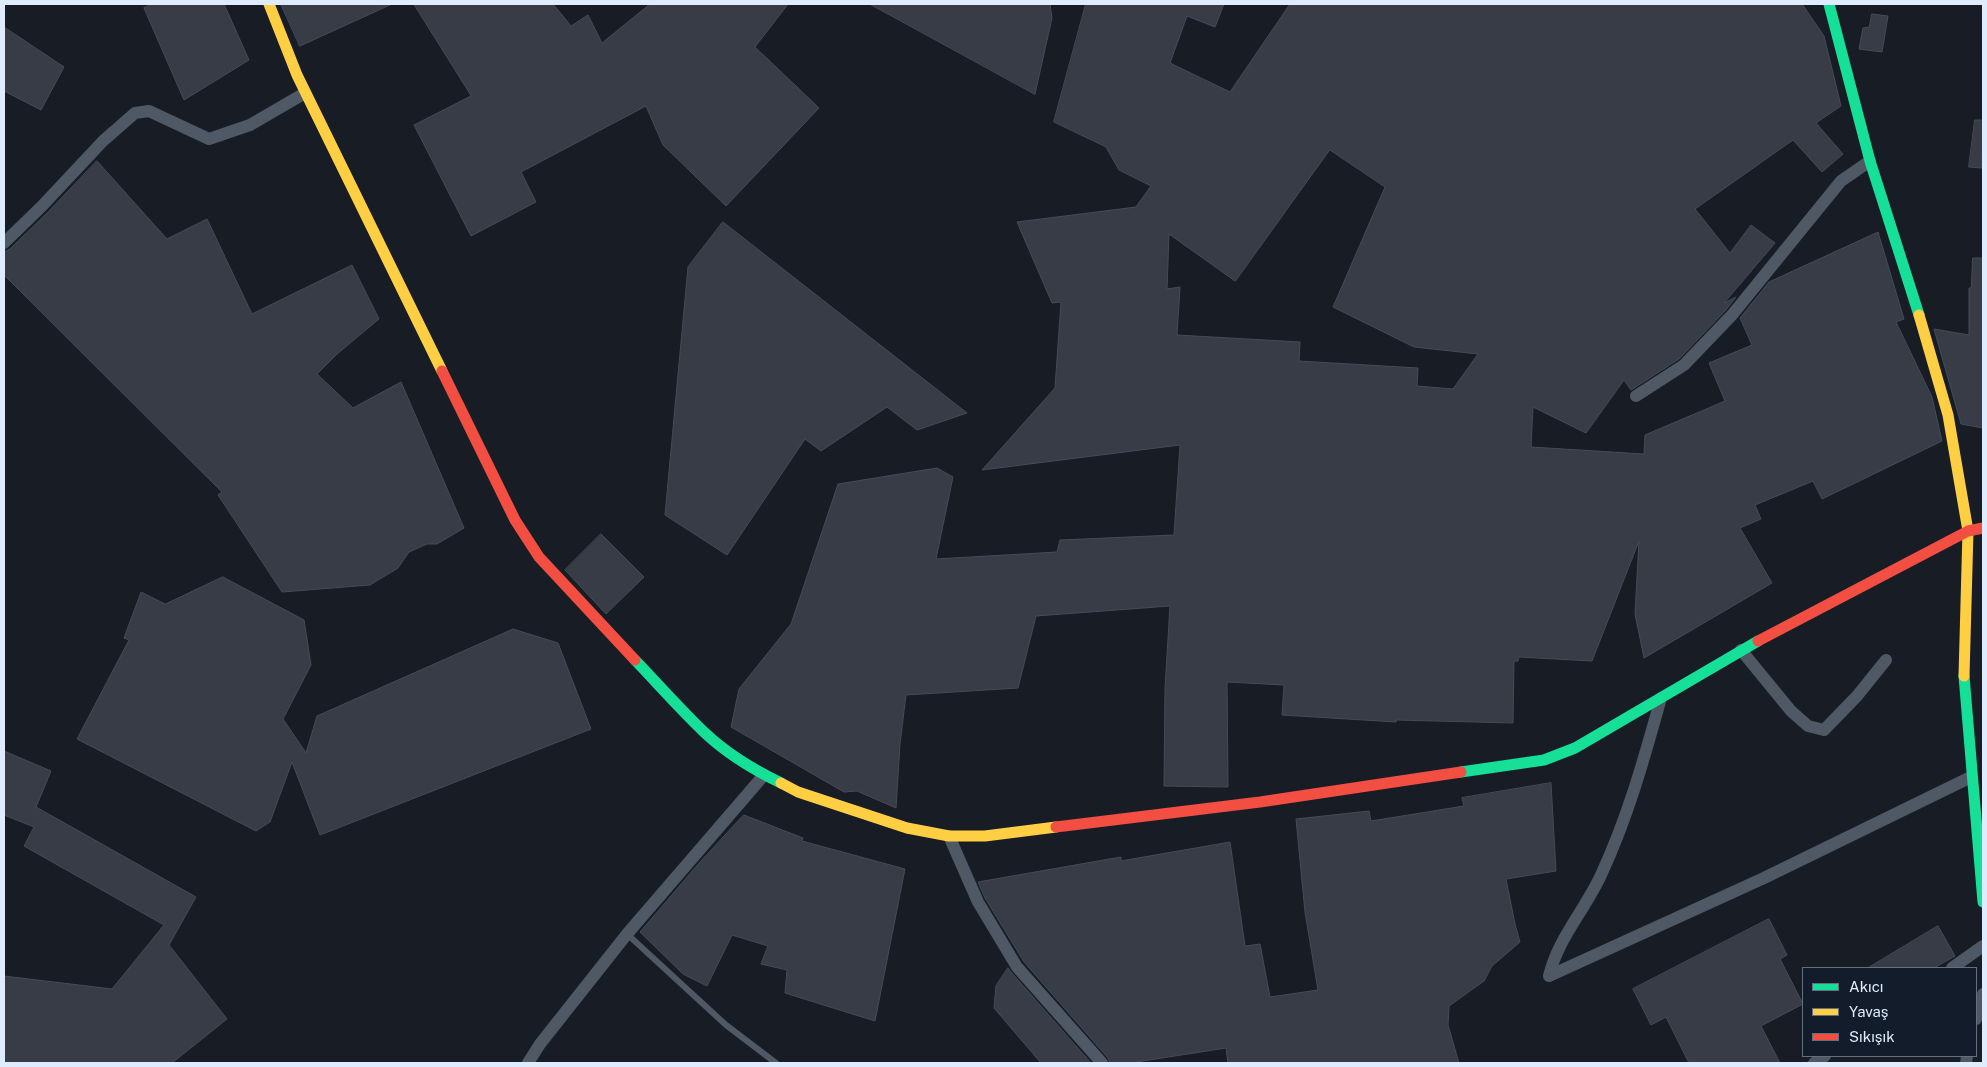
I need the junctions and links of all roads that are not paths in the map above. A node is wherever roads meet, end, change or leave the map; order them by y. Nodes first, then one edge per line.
1 (269, 4) edge
2 (1829, 4) edge
3 (305, 93) junction
4 (1870, 161) junction
5 (4, 243) edge
6 (1636, 396) dead end
7 (1983, 528) edge
8 (1968, 531) junction
9 (1741, 650) junction
10 (1886, 660) dead end
11 (1661, 698) junction
12 (764, 775) junction
13 (1972, 777) junction
14 (949, 836) junction
15 (1983, 902) edge
16 (627, 934) junction
17 (1983, 946) edge
18 (1953, 967) edge
19 (1983, 994) edge
20 (1977, 1015) edge
21 (528, 1063) edge
22 (776, 1063) edge
23 (1102, 1063) edge

1 - 3 street
2 - 4 street
3 - 5 street
3 - 12 street
4 - 6 street
4 - 8 street
7 - 8 street
8 - 9 street
8 - 13 street
9 - 10 street
9 - 11 street
11 - 13 street
11 - 14 street
12 - 14 street
12 - 16 street
13 - 15 street
14 - 23 street
16 - 21 street
16 - 22 lane
17 - 18 street
19 - 20 street

